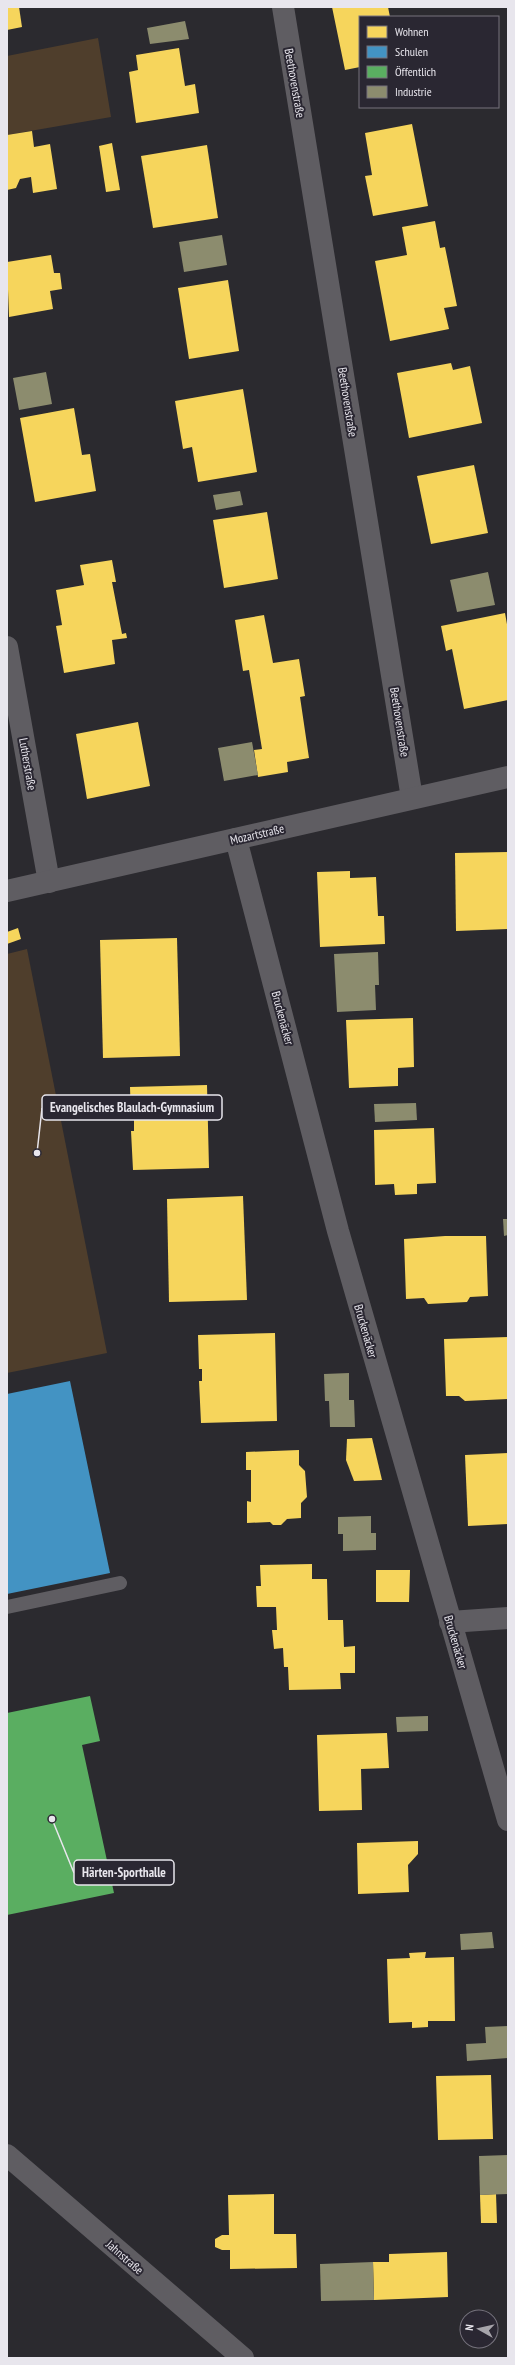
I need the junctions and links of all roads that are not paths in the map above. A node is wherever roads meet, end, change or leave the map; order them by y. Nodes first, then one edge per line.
1 (283, 7) edge
2 (7, 647) edge
3 (508, 777) edge
4 (412, 798) junction
5 (236, 839) junction
6 (49, 882) junction
7 (7, 891) edge
8 (120, 1583) dead end
9 (7, 1607) edge
10 (508, 1618) edge
11 (450, 1622) junction
12 (508, 1820) edge
13 (7, 2155) edge
14 (243, 2358) edge

1 - 4 street, Beethovenstraße
2 - 6 street, Lutherstraße
3 - 4 street, Mozartstraße
4 - 5 street, Mozartstraße
5 - 6 street, Mozartstraße
5 - 11 street, Bruckenäcker
6 - 7 street, Mozartstraße
8 - 9 lane
10 - 11 street
11 - 12 street, Bruckenäcker
13 - 14 street, Jahnstraße

